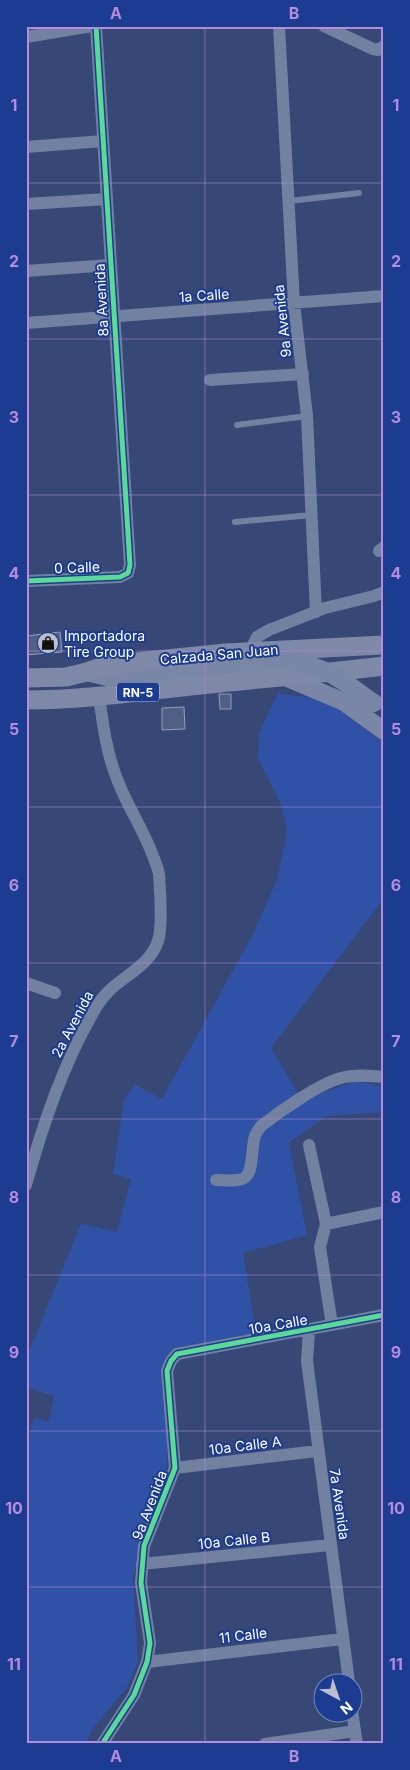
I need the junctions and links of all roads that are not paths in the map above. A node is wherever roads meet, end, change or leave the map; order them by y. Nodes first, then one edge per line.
1 (94, 26) edge
2 (280, 26) edge
3 (324, 26) edge
4 (346, 31) edge
5 (26, 38) edge
6 (384, 46) edge
7 (103, 141) junction
8 (26, 147) edge
9 (359, 193) dead end
10 (107, 199) junction
11 (289, 201) junction
12 (26, 204) edge
13 (110, 264) junction
14 (26, 271) edge
15 (384, 296) edge
16 (294, 303) junction
17 (114, 317) junction
18 (26, 323) edge
19 (303, 374) junction
20 (210, 380) dead end
21 (307, 416) junction
22 (237, 425) dead end
23 (312, 515) junction
24 (235, 522) dead end
25 (128, 573) joint
26 (26, 581) edge
27 (384, 592) edge
28 (316, 612) junction
29 (384, 645) edge
30 (255, 650) junction
31 (384, 666) edge
32 (87, 672) junction
33 (285, 677) junction
34 (26, 678) edge
35 (255, 679) junction
36 (99, 696) junction
37 (26, 700) edge
38 (379, 706) edge
39 (384, 731) edge
40 (26, 983) edge
41 (56, 993) dead end
42 (384, 1077) edge
43 (309, 1144) dead end
44 (216, 1180) dead end
45 (26, 1185) edge
46 (384, 1212) edge
47 (326, 1224) junction
48 (384, 1315) edge
49 (332, 1325) junction
50 (309, 1330) junction
51 (177, 1354) joint
52 (317, 1451) junction
53 (175, 1468) junction
54 (330, 1545) junction
55 (142, 1564) junction
56 (342, 1639) junction
57 (147, 1662) junction
58 (347, 1672) edge
59 (354, 1722) edge
60 (355, 1730) junction
61 (102, 1744) edge
62 (265, 1744) edge
63 (357, 1744) edge

1 - 5 street
1 - 7 street, 8a Avenida
2 - 11 street, 9a Avenida
3 - 4 street
4 - 6 street
7 - 8 street
7 - 10 street, 8a Avenida
9 - 11 lane
10 - 12 street
10 - 13 street, 8a Avenida
11 - 16 street, 9a Avenida
13 - 14 street
13 - 17 street, 8a Avenida
15 - 16 street, 1a Calle
16 - 17 street, 1a Calle
16 - 19 street, 9a Avenida
17 - 18 street, 1a Calle
17 - 25 street, 8a Avenida
19 - 20 street
19 - 21 street, 9a Avenida
21 - 22 lane
21 - 23 street, 9a Avenida
23 - 24 lane
23 - 28 street, 9a Avenida
25 - 26 street, 0 Calle
27 - 28 street
28 - 30 street
29 - 30 main road, Calzada San Juan / RN-5
30 - 32 main road, Calzada San Juan / RN-5
30 - 35 main road
31 - 33 main road, Calzada San Juan / RN-5
32 - 34 main road, Calzada San Juan / RN-5
32 - 38 main road, bridge
33 - 35 main road, Calzada San Juan / RN-5
33 - 39 main road
35 - 36 main road, Calzada San Juan / RN-5
36 - 37 main road, Calzada San Juan / RN-5
36 - 45 street, 2a Avenida
40 - 41 street
42 - 44 street
43 - 47 street
46 - 47 street
47 - 49 street
48 - 49 street, 10a Calle
49 - 50 street, 10a Calle
50 - 51 street, 10a Calle
50 - 52 street, 7a Avenida
51 - 53 street, 9a Avenida
52 - 53 street, 10a Calle A
52 - 54 street, 7a Avenida
53 - 55 street, 9a Avenida
54 - 55 street, 10a Calle B
54 - 56 street, 7a Avenida
55 - 57 street, 9a Avenida
56 - 57 street, 11 Calle
56 - 58 street, 7a Avenida
57 - 61 street, 9a Avenida
59 - 60 street
60 - 62 street
60 - 63 street

